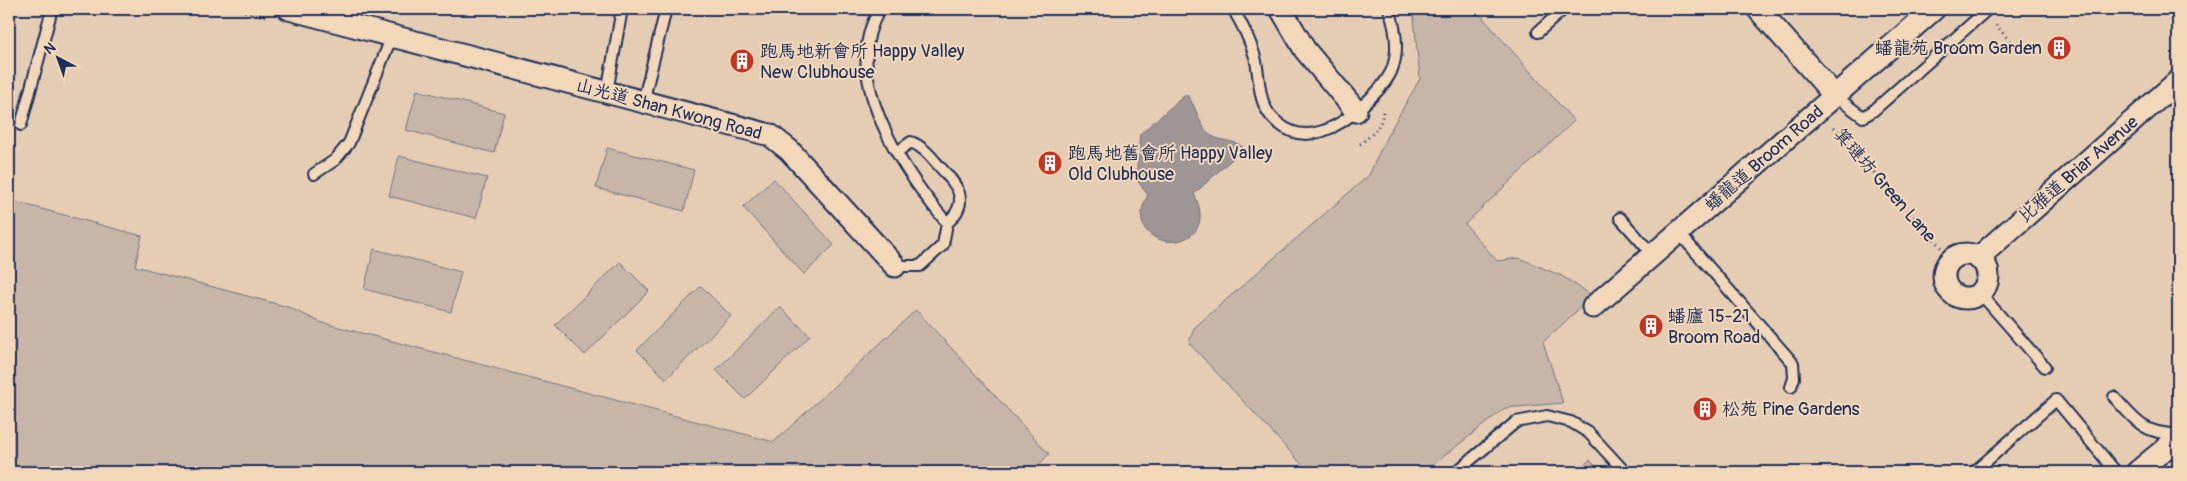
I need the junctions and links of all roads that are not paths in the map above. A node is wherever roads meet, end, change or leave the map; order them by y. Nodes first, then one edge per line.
1 (52, 9) edge
2 (289, 9) edge
3 (622, 9) edge
4 (666, 9) edge
5 (880, 9) edge
6 (1233, 9) edge
7 (1281, 9) edge
8 (1389, 9) edge
9 (1564, 9) edge
10 (1758, 9) edge
11 (1934, 9) edge
12 (1989, 14) edge
13 (1538, 32) dead end
14 (392, 36) junction
15 (2178, 81) edge
16 (607, 92) junction
17 (1835, 96) junction
18 (643, 102) junction
19 (1356, 111) junction
20 (21, 125) dead end
21 (897, 152) junction
22 (314, 174) dead end
23 (1620, 218) dead end
24 (947, 223) junction
25 (1679, 233) junction
26 (1653, 255) junction
27 (1978, 258) junction
28 (895, 266) joint
29 (1980, 293) junction
30 (1593, 307) dead end
31 (2045, 367) dead end
32 (1790, 387) dead end
33 (2114, 397) dead end
34 (2178, 434) edge
35 (2178, 438) edge
36 (2131, 470) edge
37 (1456, 472) edge
38 (1625, 472) edge
39 (1974, 472) edge

1 - 20 lane
2 - 14 street, 山光道 Shan Kwong Road
3 - 16 lane
4 - 18 lane
5 - 21 lane
6 - 19 lane
7 - 19 street
8 - 19 lane
9 - 13 lane
10 - 17 street
11 - 17 street, 蟠龍道 Broom Road
12 - 17 lane
14 - 16 street, 山光道 Shan Kwong Road
14 - 22 lane
15 - 27 street, 比雅道 Briar Avenue
16 - 18 street, 山光道 Shan Kwong Road
17 - 25 street, 蟠龍道 Broom Road
18 - 28 street, 山光道 Shan Kwong Road
21 - 24 lane
21 - 24 lane, 山光道 Shan Kwong Road
23 - 26 lane
24 - 28 lane, 山光道 Shan Kwong Road
25 - 26 street, 蟠龍道 Broom Road
25 - 32 lane
26 - 30 street, 蟠龍道 Broom Road
27 - 29 street
27 - 29 street
29 - 31 lane
33 - 34 lane
35 - 36 street
36 - 39 lane
37 - 38 lane

